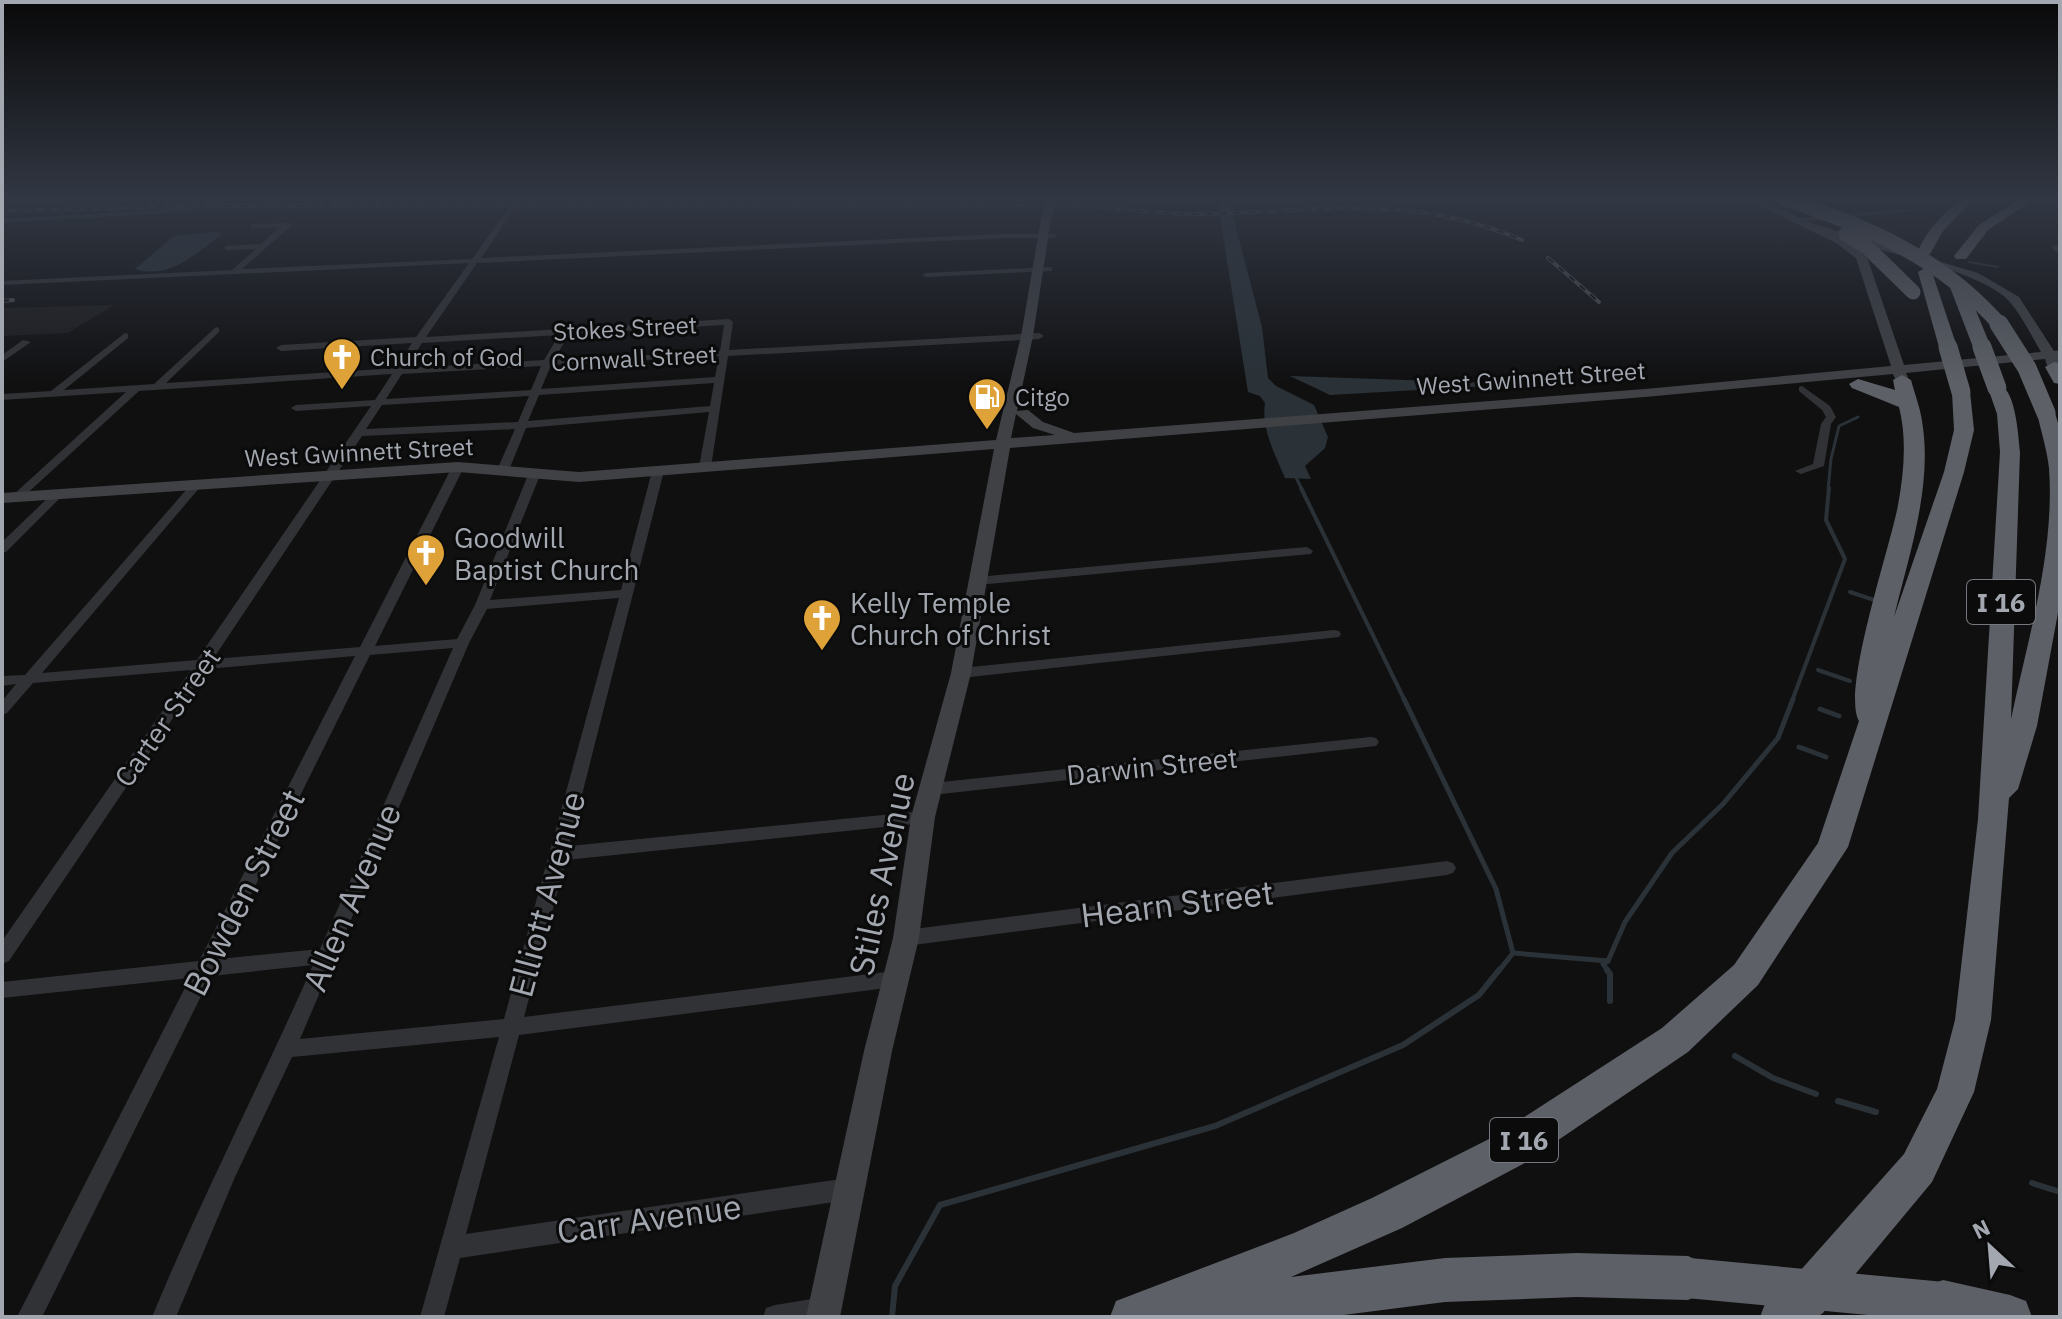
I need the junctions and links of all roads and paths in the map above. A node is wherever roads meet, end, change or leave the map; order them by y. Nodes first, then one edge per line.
1 (248, 260) edge
2 (507, 260) edge
3 (1045, 260) edge
4 (1862, 260) edge
5 (1880, 260) edge
6 (1916, 260) edge
7 (1924, 260) edge
8 (1925, 260) edge
9 (1960, 260) edge
10 (477, 261) junction
11 (1044, 269) junction
12 (233, 273) junction
13 (926, 275) dead end
14 (2, 283) edge
15 (216, 330) dead end
16 (566, 331) junction
17 (125, 336) dead end
18 (1033, 336) junction
19 (419, 340) junction
20 (26, 342) dead end
21 (1947, 345) junction
22 (281, 348) dead end
23 (722, 353) junction
24 (2, 359) edge
25 (2057, 362) edge
26 (547, 363) junction
27 (398, 371) junction
28 (1901, 374) junction
29 (720, 380) junction
30 (1858, 384) junction
31 (157, 387) junction
32 (135, 389) junction
33 (1802, 389) junction
34 (538, 391) junction
35 (54, 393) junction
36 (7, 397) edge
37 (377, 402) junction
38 (2, 405) edge
39 (1910, 405) junction
40 (296, 408) dead end
41 (713, 409) junction
42 (1023, 413) junction
43 (1344, 422) junction
44 (523, 425) junction
45 (1237, 429) junction
46 (357, 433) junction
47 (1079, 436) junction
48 (1005, 445) junction
49 (458, 467) junction
50 (705, 467) junction
51 (503, 470) junction
52 (658, 471) junction
53 (1801, 471) dead end
54 (534, 475) junction
55 (331, 476) junction
56 (197, 484) junction
57 (58, 494) junction
58 (9, 498) edge
59 (2, 549) edge
60 (1307, 551) dead end
61 (977, 581) junction
62 (625, 594) junction
63 (2060, 601) edge
64 (482, 605) junction
65 (2043, 630) junction
66 (1334, 634) dead end
67 (462, 643) junction
68 (367, 649) junction
69 (204, 663) junction
70 (961, 673) junction
71 (29, 679) junction
72 (2, 681) edge
73 (2, 710) edge
74 (1870, 733) junction
75 (1371, 742) dead end
76 (932, 789) junction
77 (923, 817) junction
78 (1993, 819) junction
79 (559, 854) junction
80 (1447, 868) dead end
81 (906, 938) junction
82 (2, 956) edge
83 (325, 956) junction
84 (203, 970) junction
85 (894, 979) junction
86 (2, 990) edge
87 (510, 1027) junction
88 (286, 1049) junction
89 (848, 1189) junction
90 (450, 1248) junction
91 (824, 1313) edge
92 (29, 1317) edge
93 (164, 1317) edge
94 (432, 1317) edge
95 (775, 1317) edge
96 (1132, 1317) edge
97 (1156, 1317) edge
98 (1782, 1317) edge
99 (2010, 1317) edge

1 - 12 street
2 - 10 street
3 - 11 main road, Stiles Avenue
4 - 28 main road
5 - 21 highway, bridge
6 - 25 main road
7 - 65 highway, bridge
8 - 21 highway, I 16, bridge
9 - 78 highway, I 16, bridge
10 - 12 street
10 - 19 street, Carter Street
11 - 13 street
11 - 18 main road, Stiles Avenue
12 - 14 street
15 - 31 street
16 - 19 street, Stokes Street
16 - 23 street, Stokes Street
16 - 26 street
17 - 35 street
18 - 23 street, Cornwall Street
18 - 42 main road, Stiles Avenue
18 - 48 main road, Stiles Avenue
19 - 22 street, Stokes Street
19 - 27 street, Carter Street
20 - 24 street
21 - 74 highway, I 16, bridge
23 - 26 street, Cornwall Street
23 - 29 street
25 - 28 main road, West Gwinnett Street
26 - 27 street, Cornwall Street
26 - 34 street
27 - 31 street, Cornwall Street
27 - 37 street, Carter Street
28 - 30 main road, West Gwinnett Street
28 - 39 highway
28 - 43 main road, West Gwinnett Street
29 - 34 street
29 - 41 street
30 - 33 main road, West Gwinnett Street
30 - 39 highway
31 - 32 street, Cornwall Street
32 - 35 street, Cornwall Street
32 - 58 street
33 - 43 main road, West Gwinnett Street
33 - 53 street
34 - 37 street
34 - 44 street
35 - 36 street, Cornwall Street
36 - 38 street
37 - 40 street
37 - 46 street, Carter Street
39 - 74 highway
41 - 44 street
41 - 50 street
42 - 47 main road
42 - 48 main road, Stiles Avenue
43 - 45 main road, West Gwinnett Street
44 - 46 street
44 - 51 street
45 - 47 main road, West Gwinnett Street
45 - 48 main road, West Gwinnett Street
46 - 55 street, Carter Street
47 - 48 main road, West Gwinnett Street
48 - 50 main road, West Gwinnett Street
48 - 61 main road, Stiles Avenue
49 - 51 main road, West Gwinnett Street
49 - 55 main road, West Gwinnett Street
49 - 68 street, Bowden Street
50 - 52 main road, West Gwinnett Street
51 - 54 main road, West Gwinnett Street
52 - 54 main road, West Gwinnett Street
52 - 62 street, Elliott Avenue
54 - 64 street, Allen Avenue
55 - 56 main road, West Gwinnett Street
55 - 69 street, Carter Street
56 - 57 main road, West Gwinnett Street
56 - 71 street
57 - 58 main road, West Gwinnett Street
57 - 59 street
60 - 61 street
61 - 70 main road, Stiles Avenue
62 - 64 street
62 - 79 street, Elliott Avenue
63 - 65 highway
64 - 67 street, Allen Avenue
65 - 78 highway
66 - 70 street
67 - 68 street
67 - 83 street, Allen Avenue
68 - 69 street
68 - 84 street, Bowden Street
69 - 71 street
69 - 82 street, Carter Street
70 - 76 main road, Stiles Avenue
71 - 72 street
71 - 73 street
74 - 96 highway, I 16
75 - 76 street, Darwin Street
76 - 77 main road, Stiles Avenue
77 - 79 street
77 - 81 main road, Stiles Avenue
78 - 98 highway, I 16
79 - 87 street, Elliott Avenue
80 - 81 street, Hearn Street
81 - 85 main road, Stiles Avenue
83 - 84 street
83 - 88 street, Allen Avenue
84 - 86 street
84 - 92 street, Bowden Street
85 - 87 street
85 - 89 main road, Stiles Avenue
87 - 88 street
87 - 90 street, Elliott Avenue
88 - 93 street, Allen Avenue
89 - 90 street, Carr Avenue
89 - 91 main road, Stiles Avenue
90 - 94 street, Elliott Avenue
91 - 95 street
97 - 99 highway, bridge

